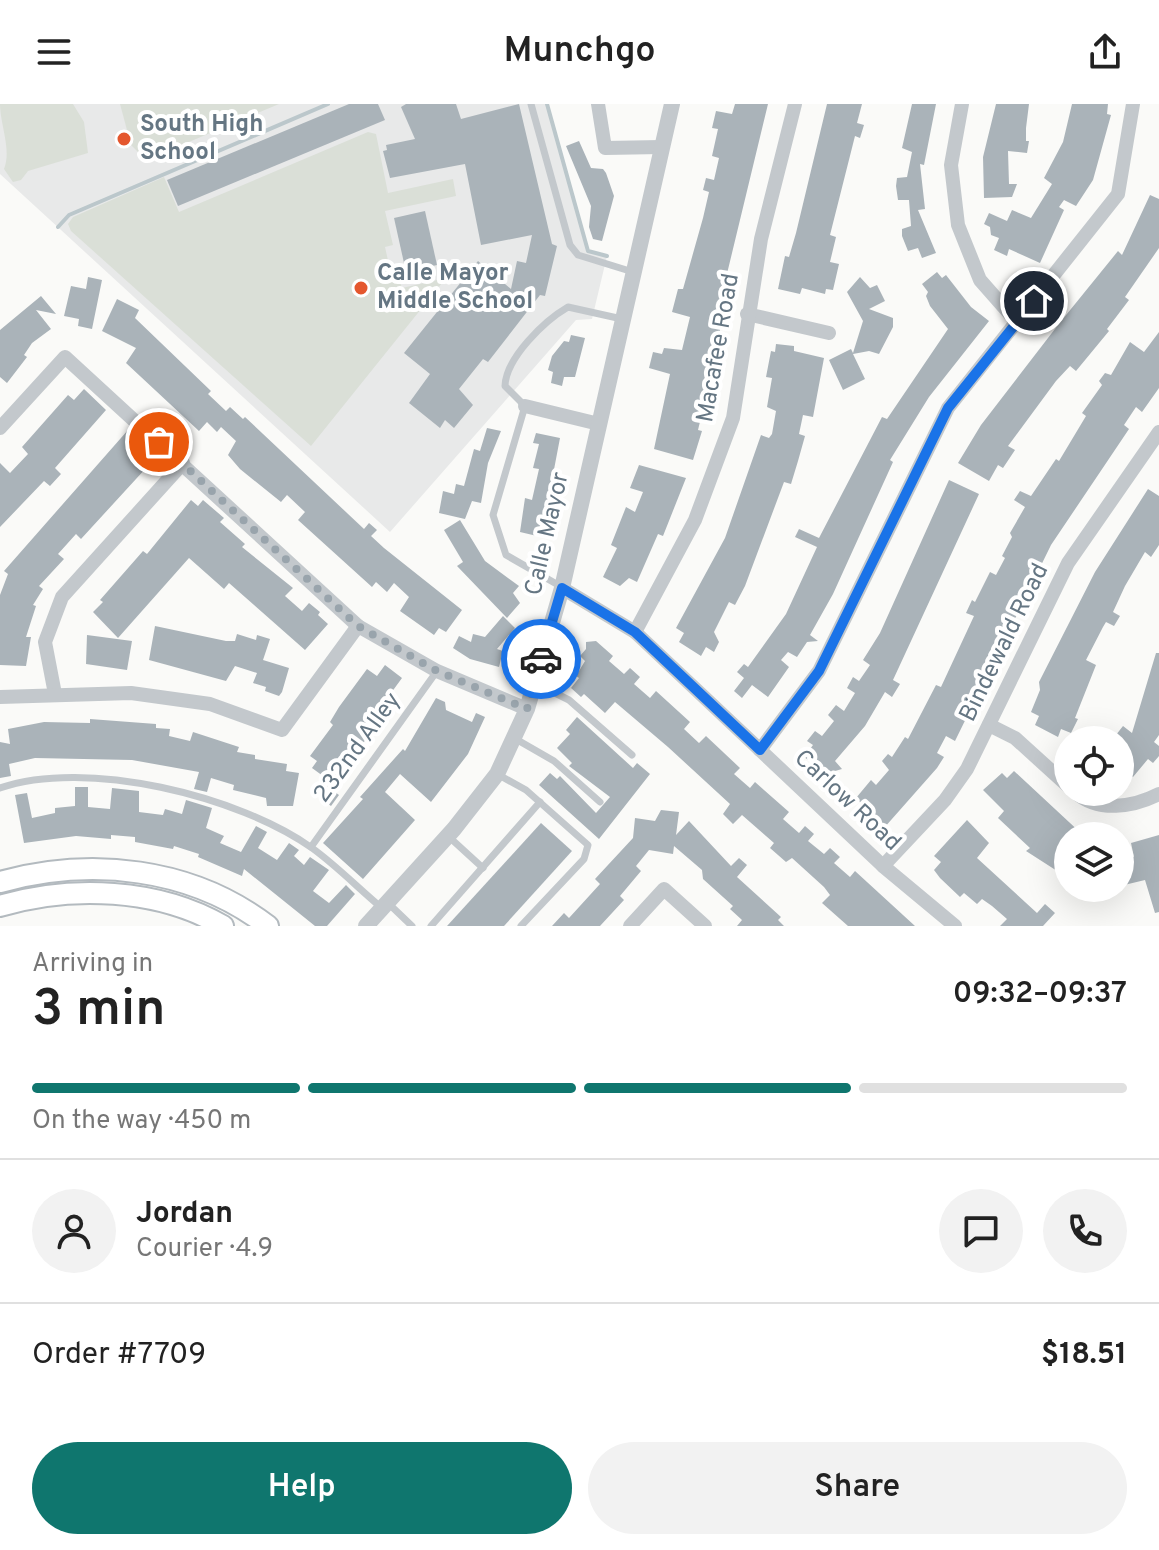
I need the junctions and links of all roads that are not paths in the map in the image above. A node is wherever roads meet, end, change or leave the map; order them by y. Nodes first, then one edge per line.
1 (531, 104) edge
2 (598, 104) edge
3 (672, 104) edge
4 (795, 104) edge
5 (962, 104) edge
6 (1133, 104) edge
7 (661, 147) junction
8 (633, 272) junction
9 (747, 314) junction
10 (622, 319) junction
11 (1017, 322) junction
12 (829, 333) dead end
13 (525, 406) junction
14 (599, 424) junction
15 (0, 428) edge
16 (1159, 432) edge
17 (183, 463) junction
18 (562, 588) junction
19 (358, 626) junction
20 (635, 632) junction
21 (437, 671) junction
22 (534, 683) junction
23 (55, 694) junction
24 (0, 697) edge
25 (527, 709) junction
26 (989, 725) junction
27 (514, 738) junction
28 (760, 750) junction
29 (632, 755) dead end
30 (1054, 773) edge
31 (497, 774) junction
32 (0, 788) edge
33 (1159, 794) edge
34 (540, 802) junction
35 (600, 802) dead end
36 (1134, 804) edge
37 (448, 836) junction
38 (311, 847) junction
39 (883, 866) junction
40 (483, 868) junction
41 (0, 882) edge
42 (385, 905) junction
43 (0, 906) edge
44 (223, 926) edge
45 (268, 926) edge
46 (366, 926) edge
47 (412, 926) edge
48 (431, 926) edge
49 (521, 926) edge
50 (630, 926) edge
51 (705, 926) edge
52 (955, 926) edge

1 - 8 lane
2 - 7 street
3 - 7 street, Calle Mayor
4 - 9 street, Macafee Road
5 - 11 street
6 - 11 street
7 - 8 street, Calle Mayor
8 - 10 street, Calle Mayor
9 - 12 street
9 - 20 street, Macafee Road
10 - 13 lane
10 - 14 street, Calle Mayor
11 - 28 street
13 - 14 street
13 - 18 lane
14 - 18 street, Calle Mayor
15 - 17 street
16 - 26 street, Bindewald Road
17 - 19 street
17 - 23 street
18 - 20 street, Carlow Road
18 - 22 street, Calle Mayor
19 - 21 street
19 - 23 street
20 - 28 street, Carlow Road
21 - 25 street
21 - 38 lane, 232nd Alley
22 - 25 street, Calle Mayor
22 - 29 lane
23 - 24 street
25 - 27 street, Calle Mayor
26 - 30 street
26 - 39 street, Bindewald Road
27 - 31 street, Calle Mayor
27 - 35 lane
28 - 39 street, Carlow Road
31 - 34 lane
31 - 37 street, Calle Mayor
32 - 38 lane
33 - 36 street
34 - 40 lane
34 - 49 lane
37 - 40 lane
37 - 42 street, Calle Mayor
38 - 42 lane
39 - 52 street, Carlow Road
40 - 48 lane
41 - 45 main road
42 - 46 street, Calle Mayor
42 - 47 lane
43 - 44 main road
50 - 51 street

